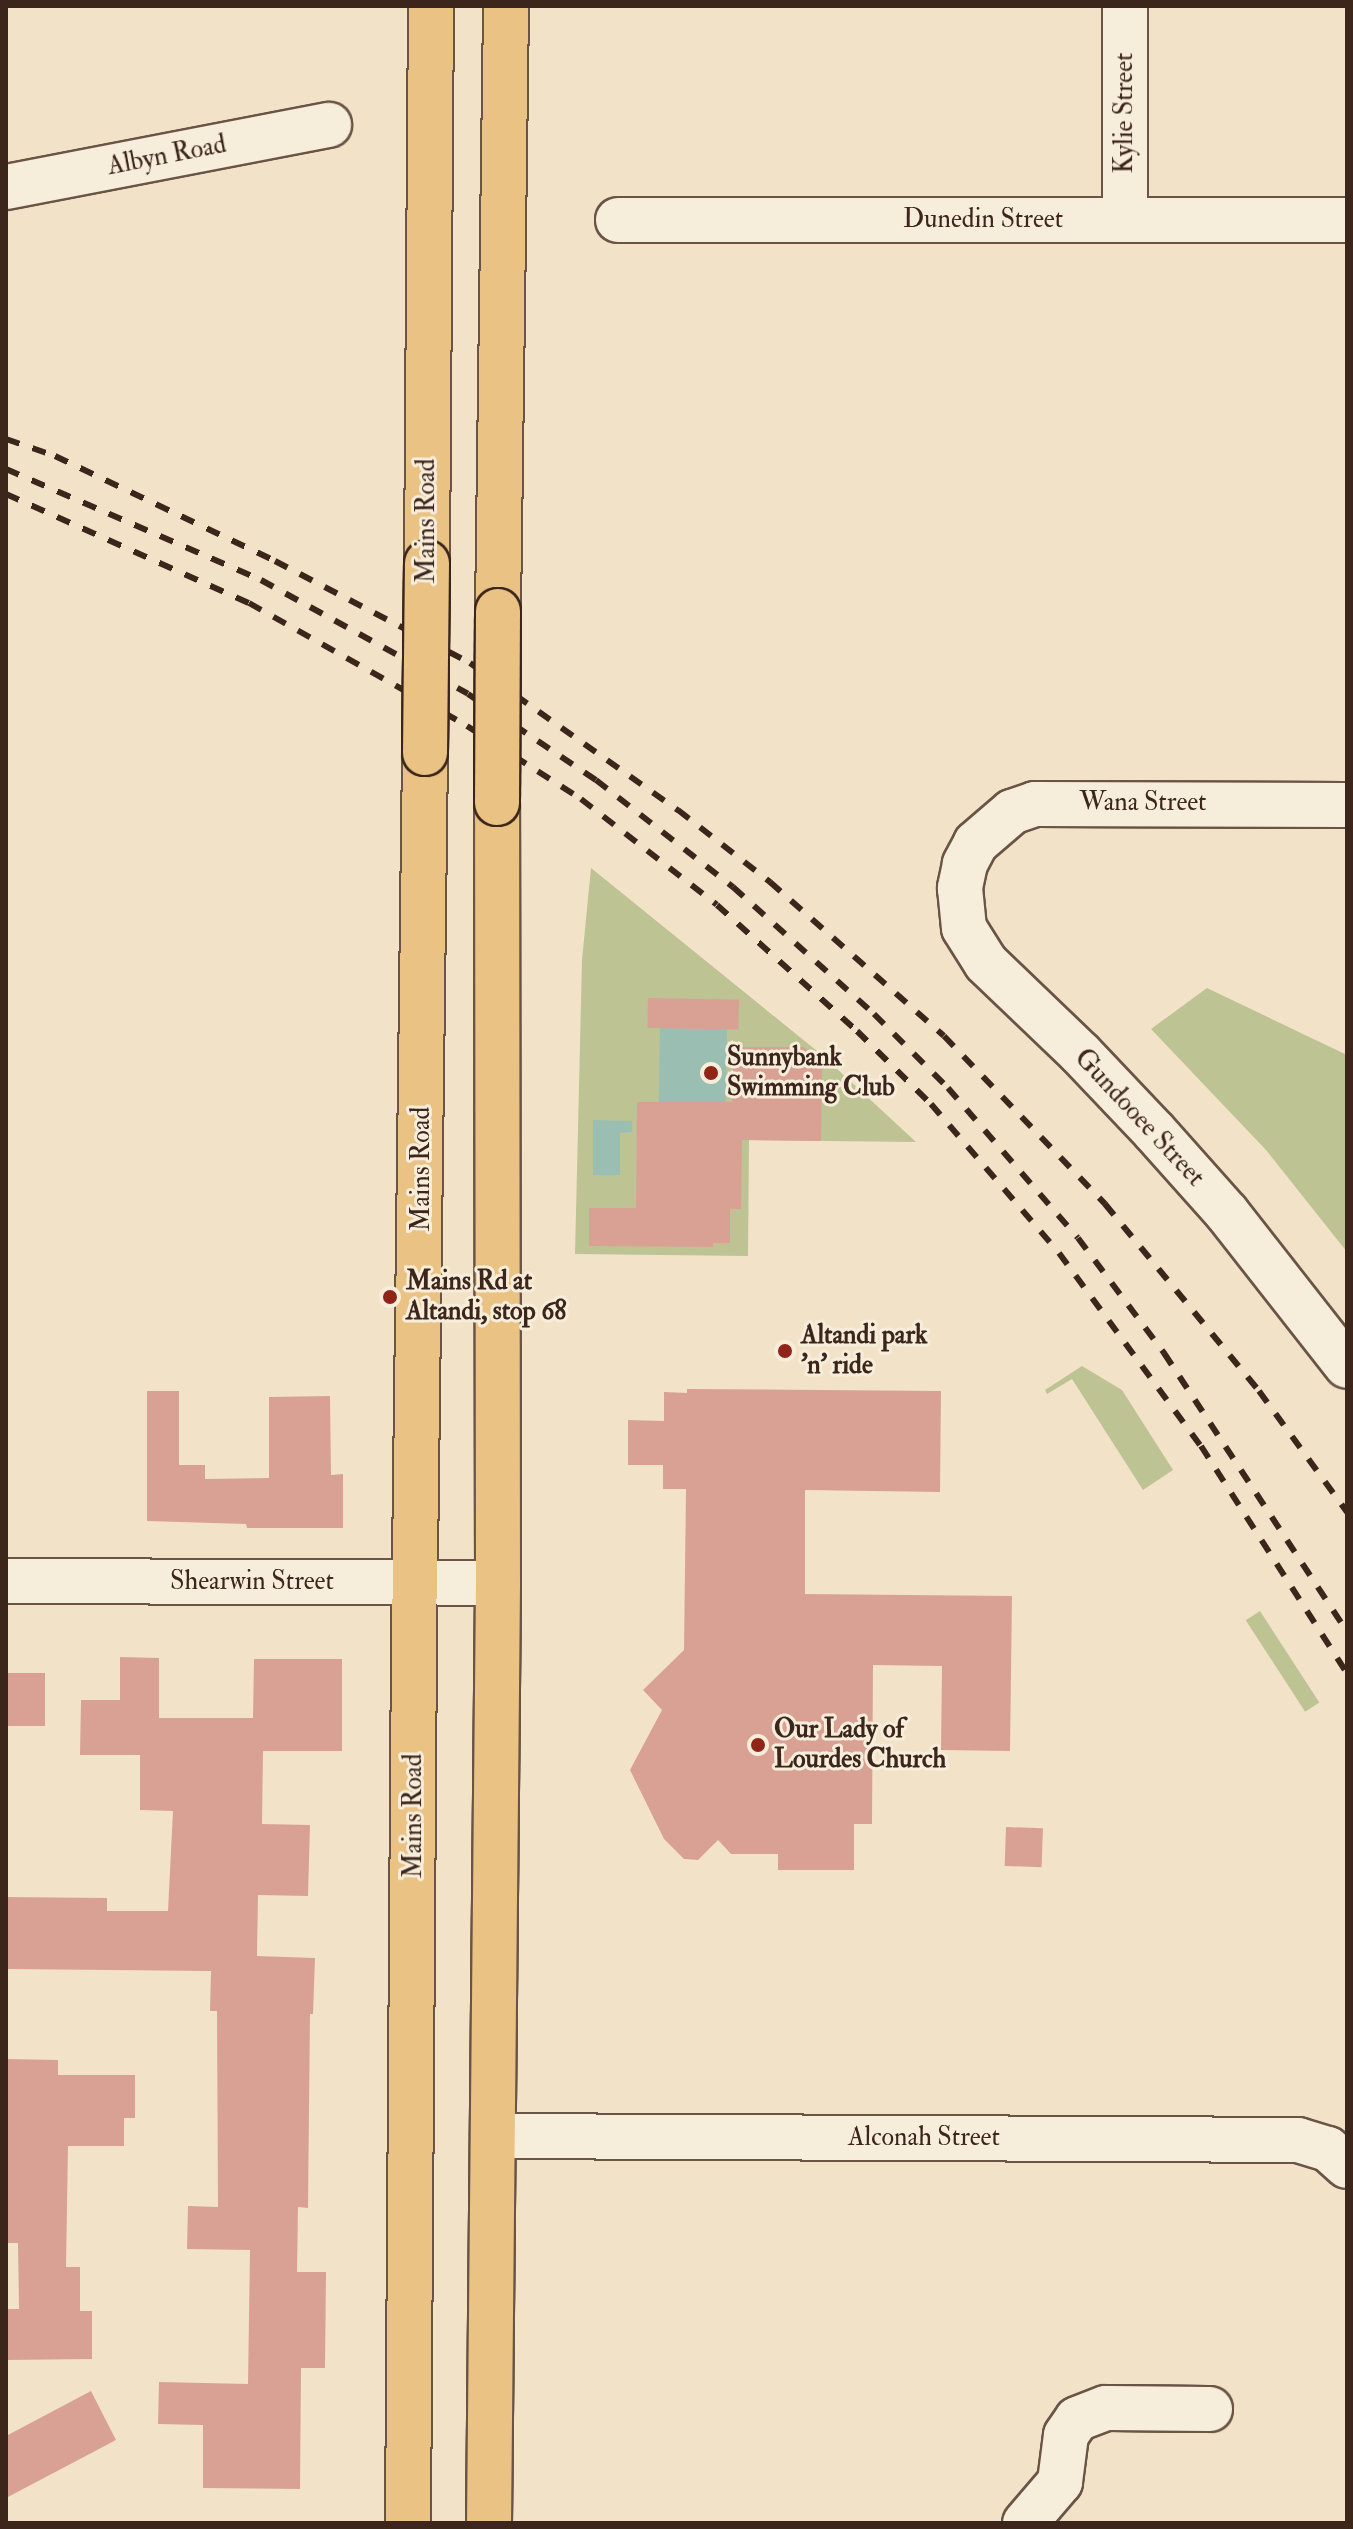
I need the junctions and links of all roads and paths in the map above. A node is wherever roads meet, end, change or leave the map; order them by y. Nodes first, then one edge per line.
1 (431, 6) edge
2 (506, 6) edge
3 (1125, 6) edge
4 (329, 125) dead end
5 (6, 187) edge
6 (618, 220) dead end
7 (1125, 220) junction
8 (1347, 220) edge
9 (1347, 805) edge
10 (965, 864) joint
11 (1347, 1366) edge
12 (6, 1581) edge
13 (415, 1583) junction
14 (498, 1583) junction
15 (493, 2136) junction
16 (1347, 2166) edge
17 (1210, 2409) dead end
18 (408, 2523) edge
19 (489, 2523) edge
20 (1025, 2523) edge

1 - 13 main road, Mains Road, bridge
2 - 14 main road, bridge
3 - 7 street, Kylie Street
4 - 5 street, Albyn Road
6 - 7 street, Dunedin Street
7 - 8 street, Dunedin Street
9 - 10 street, Wana Street
10 - 11 street, Gundooee Street
12 - 13 street, Shearwin Street
13 - 14 street, Shearwin Street
13 - 18 main road, Mains Road
14 - 15 main road
15 - 16 street, Alconah Street
15 - 19 main road
17 - 20 street

